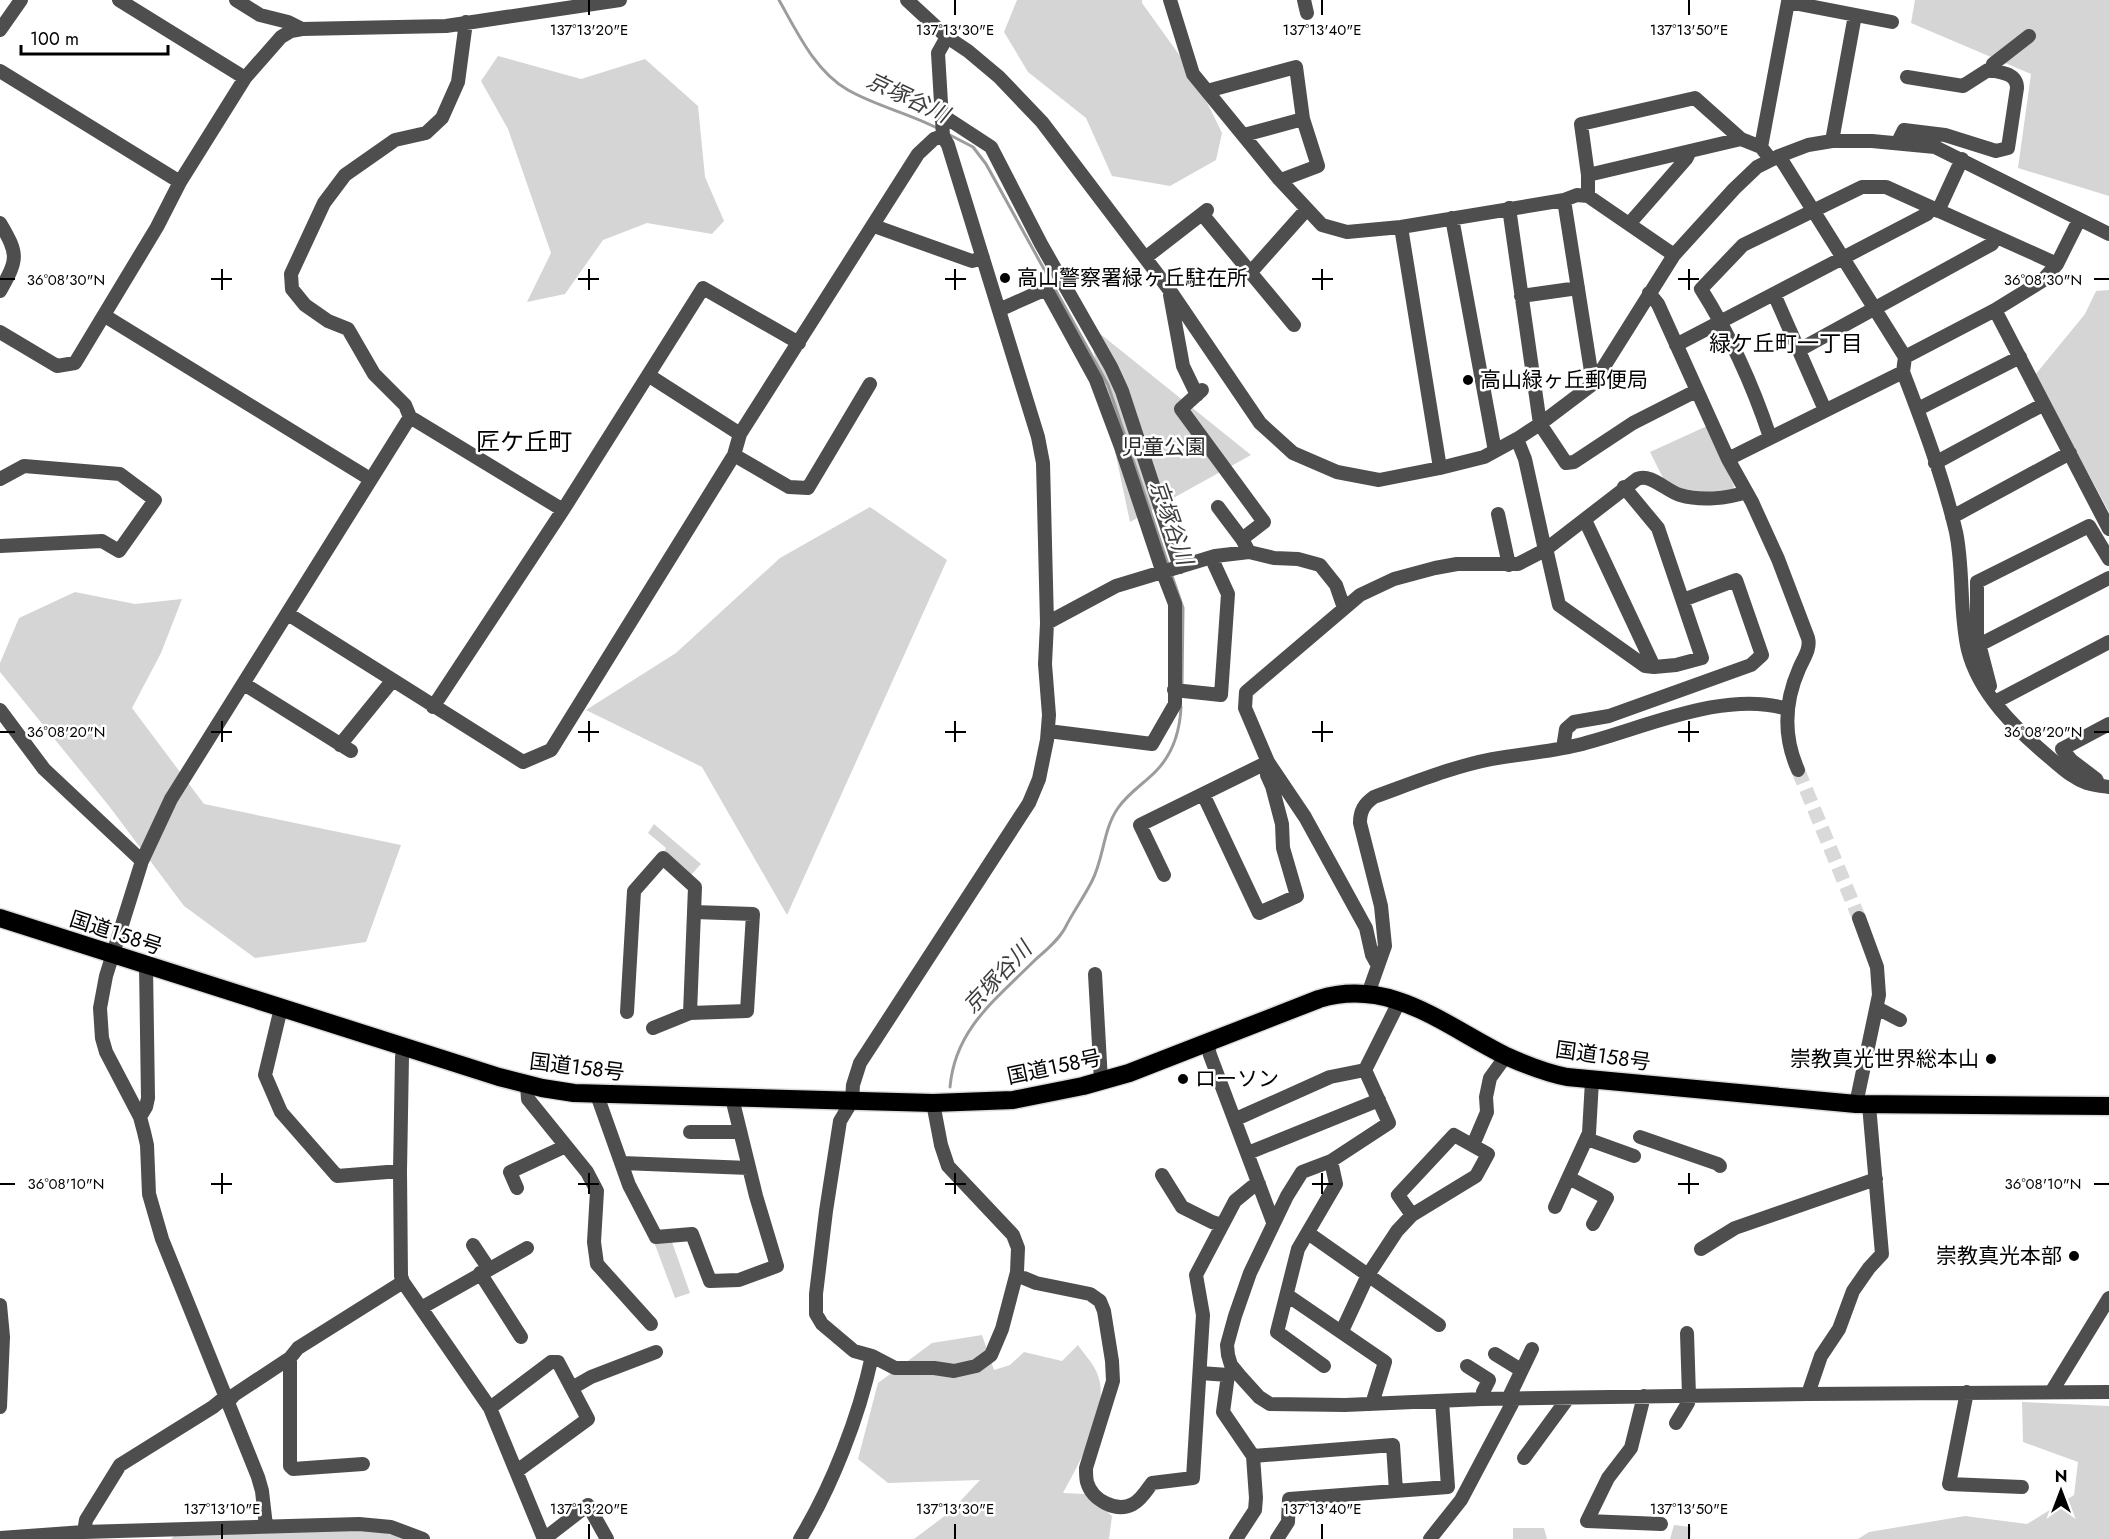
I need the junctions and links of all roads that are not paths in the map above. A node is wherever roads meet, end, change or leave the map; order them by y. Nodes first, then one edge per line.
1 (21, 0) edge
2 (119, 0) edge
3 (236, 0) edge
4 (620, 0) edge
5 (907, 0) edge
6 (1170, 0) edge
7 (1855, 15) junction
8 (466, 22) junction
9 (1892, 22) dead end
10 (302, 29) junction
11 (0, 30) edge
12 (2029, 36) dead end
13 (947, 37) junction
14 (1991, 70) junction
15 (0, 71) edge
16 (1907, 77) dead end
17 (245, 78) junction
18 (1207, 91) junction
19 (943, 118) junction
20 (1303, 119) junction
21 (1244, 135) junction
22 (1741, 139) junction
23 (942, 140) junction
24 (1832, 141) junction
25 (1898, 142) junction
26 (1761, 147) junction
27 (1690, 152) junction
28 (1775, 158) junction
29 (1962, 159) junction
30 (1588, 175) junction
31 (1281, 180) junction
32 (180, 182) junction
33 (1588, 196) junction
34 (1564, 200) junction
35 (1509, 208) junction
36 (1307, 209) junction
37 (1935, 209) junction
38 (1813, 210) junction
39 (1452, 218) junction
40 (2079, 220) junction
41 (0, 224) edge
42 (1629, 224) junction
43 (874, 226) junction
44 (1401, 226) junction
45 (2109, 234) edge
46 (1996, 237) junction
47 (1674, 255) junction
48 (1844, 257) junction
49 (983, 258) junction
50 (1145, 258) junction
51 (2057, 264) junction
52 (1250, 273) junction
53 (1578, 288) junction
54 (1169, 290) junction
55 (0, 291) edge
56 (1649, 293) junction
57 (1774, 294) junction
58 (1521, 296) junction
59 (1875, 308) junction
60 (1995, 309) junction
61 (999, 310) junction
62 (105, 316) junction
63 (1722, 321) junction
64 (1294, 326) dead end
65 (0, 332) edge
66 (799, 343) junction
67 (1676, 345) junction
68 (1799, 350) junction
69 (1905, 357) junction
70 (2020, 357) junction
71 (1903, 372) junction
72 (648, 375) junction
73 (870, 384) dead end
74 (1593, 384) junction
75 (1696, 391) junction
76 (2044, 404) junction
77 (1918, 409) junction
78 (1825, 410) junction
79 (410, 417) junction
80 (1540, 424) junction
81 (740, 434) junction
82 (1770, 437) junction
83 (1517, 439) junction
84 (1495, 452) junction
85 (2070, 453) junction
86 (734, 455) junction
87 (1728, 459) junction
88 (1935, 463) junction
89 (1440, 468) junction
90 (0, 479) edge
91 (370, 479) junction
92 (1624, 488) junction
93 (1746, 492) junction
94 (1218, 507) dead end
95 (563, 510) junction
96 (1498, 514) dead end
97 (1952, 517) junction
98 (1585, 520) junction
99 (2109, 529) edge
100 (1242, 539) junction
101 (0, 546) edge
102 (1546, 549) junction
103 (1249, 552) junction
104 (1211, 557) junction
105 (2109, 559) edge
106 (1509, 565) junction
107 (1172, 570) junction
108 (2109, 578) edge
109 (1683, 600) junction
110 (1344, 608) junction
111 (288, 614) junction
112 (1047, 622) junction
113 (2109, 642) edge
114 (1980, 645) junction
115 (1654, 667) junction
116 (392, 681) junction
117 (244, 684) junction
118 (1174, 690) junction
119 (1995, 702) junction
120 (433, 707) junction
121 (1787, 709) junction
122 (0, 710) edge
123 (2109, 724) edge
124 (1048, 731) junction
125 (1563, 748) junction
126 (1268, 762) junction
127 (1798, 770) tunnel mouth
128 (2104, 786) edge
129 (1203, 794) junction
130 (142, 861) junction
131 (1164, 875) dead end
132 (694, 912) junction
133 (0, 918) edge
134 (1859, 918) tunnel mouth
135 (113, 954) junction
136 (146, 966) junction
137 (1378, 966) junction
138 (1095, 974) dead end
139 (1368, 994) junction
140 (1400, 1000) junction
141 (281, 1008) junction
142 (1877, 1008) junction
143 (627, 1012) dead end
144 (690, 1013) junction
145 (1900, 1020) dead end
146 (653, 1028) dead end
147 (1208, 1043) junction
148 (404, 1048) junction
149 (1506, 1056) junction
150 (1365, 1070) junction
151 (1101, 1081) junction
152 (1592, 1081) junction
153 (527, 1085) junction
154 (597, 1095) junction
155 (732, 1098) junction
156 (1379, 1100) junction
157 (852, 1101) junction
158 (933, 1103) junction
159 (1862, 1105) junction
160 (2109, 1106) edge
161 (140, 1117) junction
162 (1236, 1119) junction
163 (690, 1132) dead end
164 (740, 1132) junction
165 (1587, 1139) junction
166 (1473, 1145) junction
167 (566, 1146) junction
168 (1248, 1153) junction
169 (1331, 1161) junction
170 (622, 1164) junction
171 (1720, 1166) dead end
172 (749, 1168) junction
173 (400, 1172) junction
174 (1162, 1174) dead end
175 (1569, 1178) junction
176 (1876, 1179) junction
177 (1259, 1184) junction
178 (517, 1188) dead end
179 (1555, 1207) dead end
180 (1412, 1215) junction
181 (1274, 1222) junction
182 (1593, 1224) dead end
183 (1222, 1225) junction
184 (1308, 1233) junction
185 (473, 1245) dead end
186 (527, 1248) dead end
187 (1701, 1249) dead end
188 (484, 1271) junction
189 (1368, 1275) junction
190 (1024, 1278) dead end
191 (403, 1282) junction
192 (1287, 1295) junction
193 (2109, 1298) edge
194 (0, 1305) edge
195 (421, 1308) junction
196 (651, 1324) dead end
197 (1439, 1325) dead end
198 (1342, 1331) junction
199 (1687, 1333) dead end
200 (521, 1336) dead end
201 (1532, 1349) dead end
202 (656, 1352) dead end
203 (1495, 1354) dead end
204 (872, 1356) junction
205 (290, 1358) junction
206 (1324, 1366) dead end
207 (1467, 1366) dead end
208 (1521, 1370) junction
209 (1200, 1373) junction
210 (1232, 1373) junction
211 (572, 1388) junction
212 (2052, 1391) junction
213 (1967, 1392) junction
214 (2109, 1392) edge
215 (1808, 1394) junction
216 (1644, 1396) junction
217 (1689, 1396) junction
218 (1512, 1398) junction
219 (1568, 1398) junction
220 (1482, 1399) junction
221 (226, 1400) junction
222 (1442, 1401) junction
223 (1372, 1404) junction
224 (0, 1407) edge
225 (490, 1408) junction
226 (1676, 1424) dead end
227 (1253, 1456) junction
228 (1524, 1458) dead end
229 (363, 1464) dead end
230 (517, 1471) junction
231 (2022, 1487) dead end
232 (1396, 1491) junction
233 (1661, 1524) dead end
234 (266, 1526) junction
235 (163, 1534) edge
236 (80, 1535) edge
237 (1281, 1537) edge
238 (0, 1538) edge
239 (423, 1539) edge
240 (544, 1539) edge
241 (607, 1539) edge
242 (800, 1539) edge
243 (1236, 1539) edge
244 (1430, 1539) edge

1 - 11 street
2 - 17 street
3 - 10 street
4 - 8 street
5 - 13 street
6 - 18 street
7 - 9 street
7 - 24 street
7 - 26 street
8 - 10 street
8 - 79 street
10 - 17 street
12 - 14 street
13 - 19 street
13 - 50 street
14 - 16 street
14 - 25 street
15 - 32 street
17 - 32 street
18 - 20 street
18 - 21 street
19 - 23 street
19 - 107 street
20 - 21 street
20 - 31 street
21 - 31 street
22 - 26 street
22 - 27 street
22 - 30 street
23 - 43 street
23 - 49 street
24 - 25 street
24 - 28 street
25 - 29 street
26 - 28 street
27 - 30 street
27 - 42 street
28 - 38 street
28 - 47 street
29 - 37 street
29 - 40 street
30 - 33 street
31 - 36 street
32 - 62 street
33 - 34 street
33 - 42 street
34 - 35 street
34 - 53 street
35 - 39 street
35 - 58 street
36 - 44 street
36 - 52 street
37 - 38 street
37 - 46 street
37 - 48 street
38 - 48 street
38 - 63 street
39 - 44 street
39 - 84 street
40 - 45 street
40 - 51 street
41 - 55 street
42 - 47 street
43 - 49 street
43 - 66 street
44 - 89 street
46 - 51 street
46 - 59 street
47 - 56 street
48 - 57 street
48 - 59 street
49 - 61 street
50 - 52 street
50 - 54 street
51 - 60 street
52 - 64 street
53 - 58 street
53 - 74 street
54 - 89 street
54 - 100 street
56 - 67 street
56 - 74 street
57 - 63 street
57 - 68 street
58 - 80 street
59 - 68 street
59 - 69 street
60 - 69 street
60 - 70 street
61 - 107 street
61 - 112 street
62 - 65 street
62 - 91 street
63 - 67 street
63 - 82 street
66 - 72 street
66 - 81 street
67 - 75 street
68 - 78 street
69 - 71 street
70 - 76 street
70 - 77 street
71 - 77 street
71 - 78 street
72 - 81 street
72 - 95 street
73 - 86 street
74 - 80 street
75 - 80 street
75 - 87 street
76 - 85 street
76 - 88 street
77 - 88 street
78 - 82 street
79 - 91 street
79 - 95 street
80 - 83 street
81 - 86 street
82 - 87 street
83 - 84 street
83 - 102 street
84 - 89 street
85 - 97 street
85 - 99 street
86 - 120 street
87 - 93 street
88 - 97 street
90 - 101 street
91 - 111 street
92 - 93 street
92 - 98 street
92 - 109 street
93 - 121 street
94 - 100 street
95 - 120 street
96 - 106 street
97 - 119 street
98 - 102 street
98 - 115 street
100 - 103 street
102 - 106 street
102 - 115 street
103 - 104 street
103 - 110 street
104 - 107 street
104 - 118 street
105 - 114 street
106 - 110 street
107 - 112 street
107 - 118 street
108 - 114 street
109 - 115 street
109 - 125 street
110 - 126 street
111 - 116 street
111 - 117 street
112 - 124 street
113 - 119 street
114 - 119 street
116 - 117 street
116 - 120 street
117 - 130 street
118 - 124 street
119 - 128 street
121 - 125 street
121 - 127 street
122 - 130 street
123 - 128 street
124 - 157 street
125 - 137 street
126 - 129 street
126 - 129 street
126 - 137 street
129 - 131 street
130 - 135 street
132 - 143 street
132 - 144 street
132 - 144 street
133 - 135 highway, 国道158号
134 - 142 street
135 - 136 highway, 国道158号
135 - 161 street
136 - 141 highway, 国道158号
136 - 161 street
137 - 139 street
138 - 151 street
139 - 140 highway, 国道158号
139 - 147 highway, 国道158号
140 - 149 highway, 国道158号
140 - 150 street
141 - 148 highway, 国道158号
141 - 173 street
142 - 145 street
142 - 159 street
144 - 146 street
147 - 151 highway, 国道158号
147 - 162 street
148 - 153 highway, 国道158号
148 - 173 street
149 - 152 highway, 国道158号
149 - 166 street
150 - 156 street
150 - 162 street
151 - 158 highway, 国道158号
152 - 159 highway, 国道158号
152 - 165 street
153 - 154 highway, 国道158号
153 - 167 street
154 - 155 highway, 国道158号
154 - 170 street
155 - 157 highway, 国道158号
155 - 164 street
156 - 168 street
156 - 169 street
157 - 158 highway, 国道158号
157 - 204 street
158 - 204 street
159 - 160 highway, 国道158号
159 - 176 street
161 - 221 street
162 - 168 street
163 - 164 street
164 - 172 street
165 - 171 street
165 - 175 street
166 - 180 street
166 - 180 street
167 - 178 street
167 - 196 street
168 - 177 street
169 - 181 street
169 - 184 street
170 - 172 street
170 - 172 street
173 - 191 street
174 - 183 street
175 - 179 street
175 - 182 street
176 - 187 street
176 - 215 street
177 - 181 street
177 - 183 street
180 - 189 street
181 - 210 street
183 - 209 street
184 - 189 street
184 - 192 street
185 - 188 street
186 - 188 street
188 - 195 street
188 - 200 street
189 - 197 street
189 - 198 street
190 - 209 street
191 - 195 street
191 - 205 street
192 - 198 street
192 - 206 street
193 - 212 street
194 - 224 street
195 - 225 street
198 - 223 street
199 - 217 street
201 - 208 street
202 - 211 street
203 - 208 street
204 - 242 street
205 - 221 street
205 - 229 street
207 - 220 street
208 - 218 street
209 - 210 street
210 - 223 street
210 - 227 street
211 - 225 street
211 - 230 street
212 - 213 street
212 - 214 street
213 - 215 street
213 - 231 street
215 - 217 street
216 - 217 street
216 - 219 street
216 - 233 street
217 - 226 street
218 - 219 street
218 - 220 street
218 - 244 street
219 - 228 street
220 - 222 street
221 - 234 street
221 - 236 street
222 - 223 street
222 - 232 street
225 - 230 street
227 - 232 street
227 - 243 street
230 - 240 street
232 - 237 street
234 - 235 street
234 - 239 street
235 - 236 street
236 - 238 street
240 - 241 street

